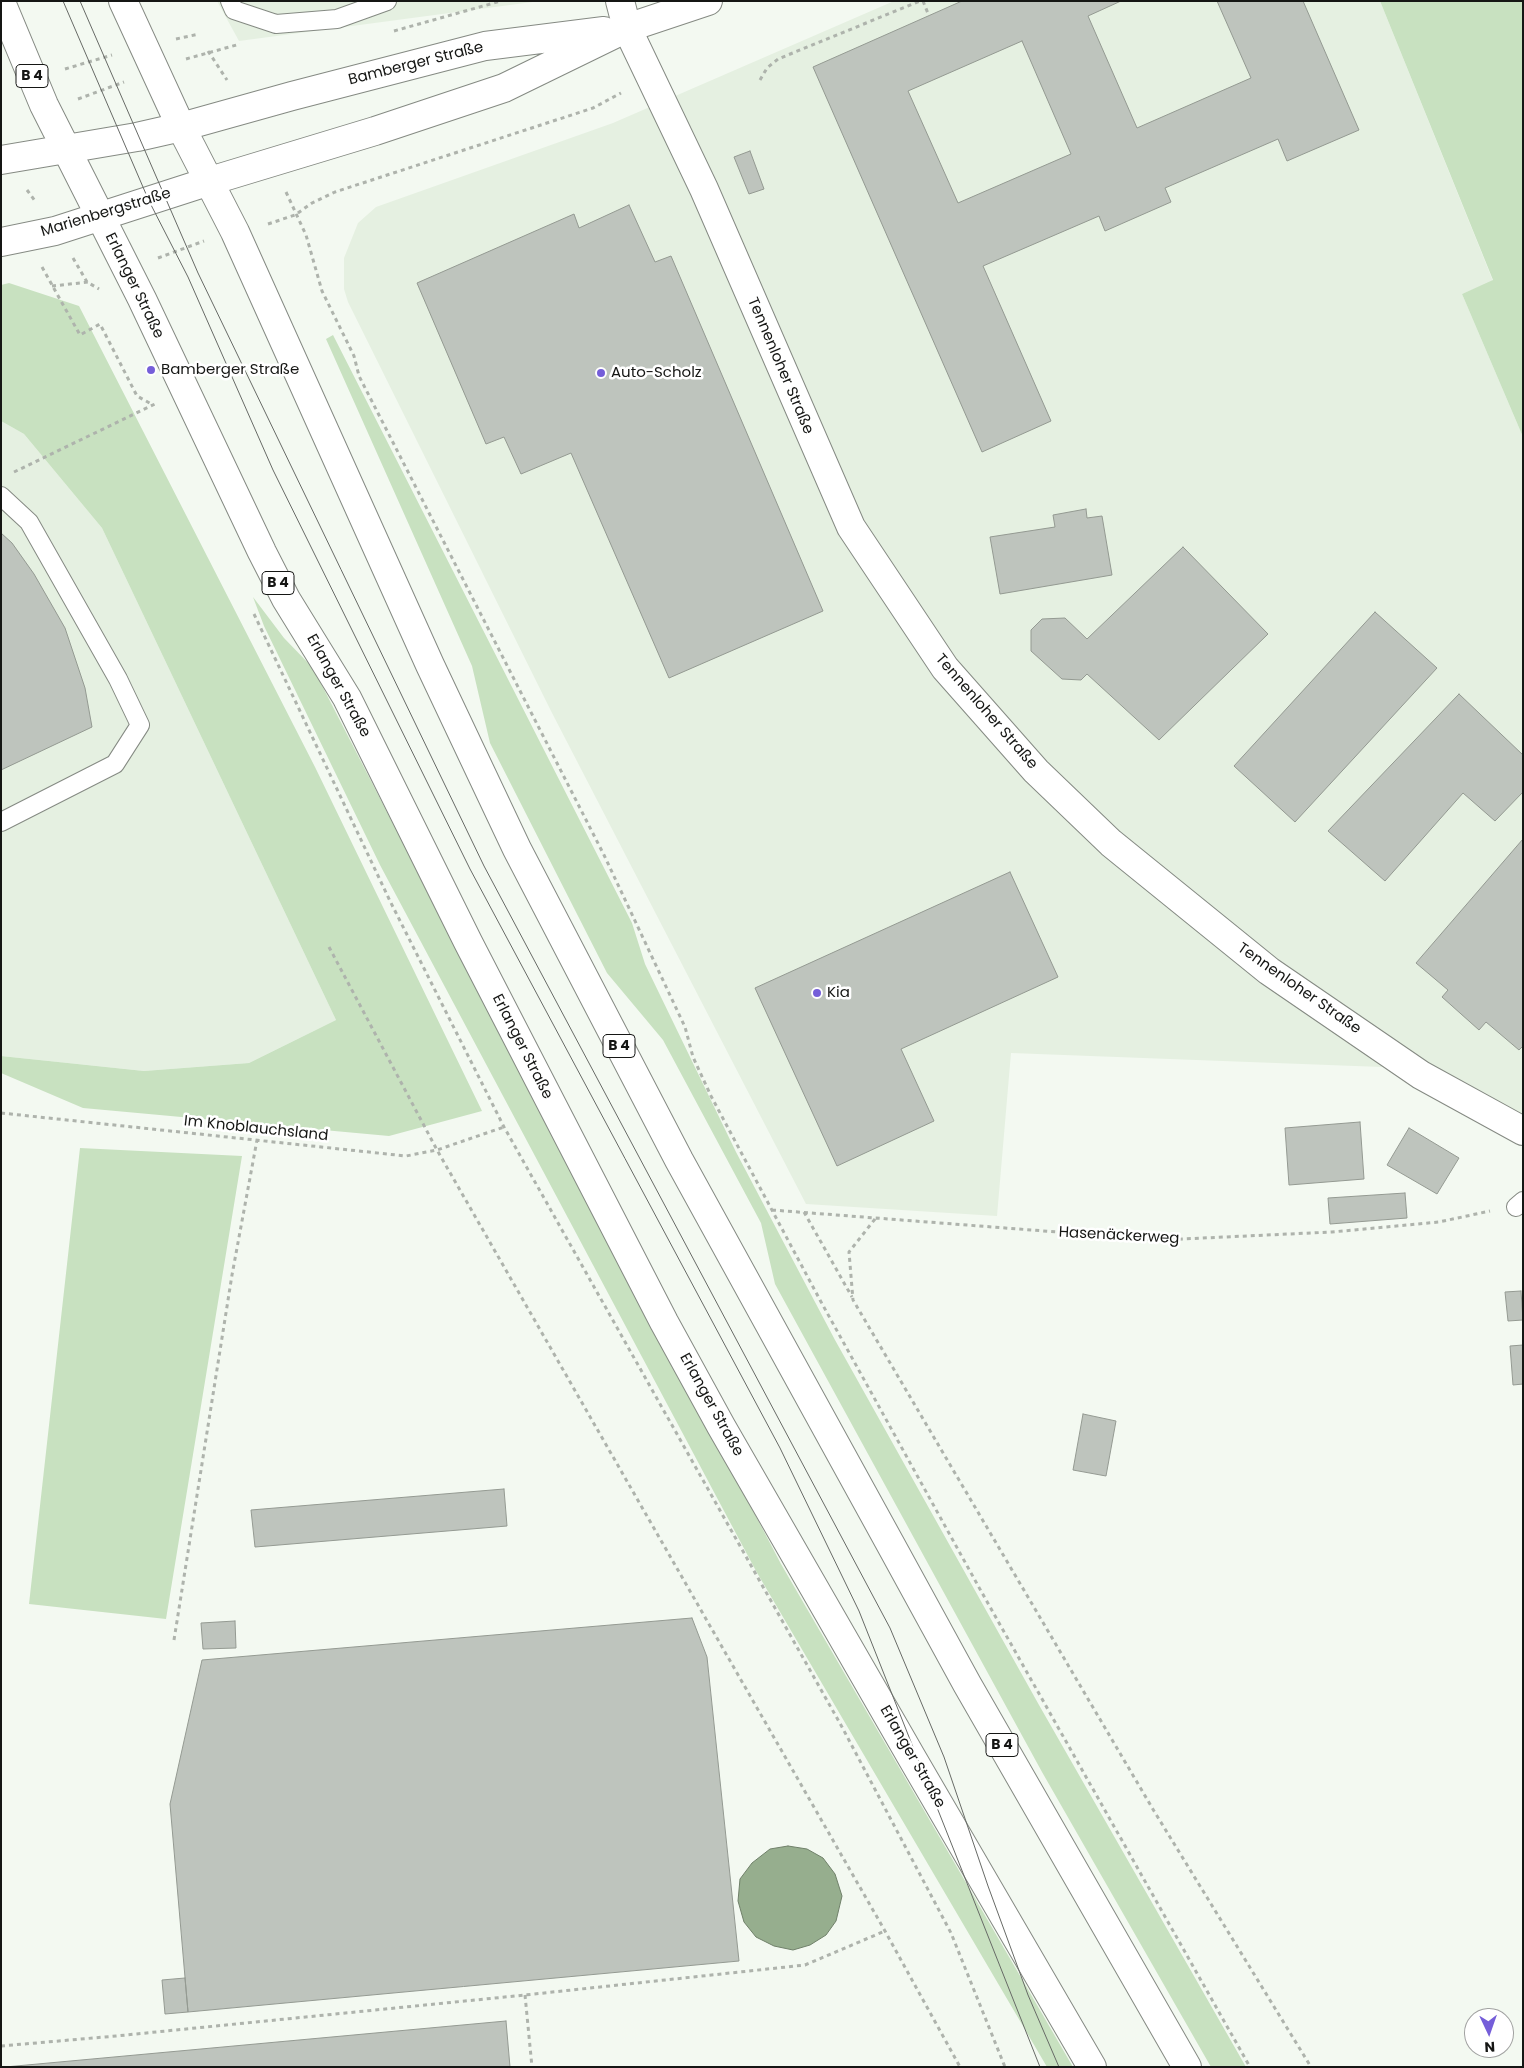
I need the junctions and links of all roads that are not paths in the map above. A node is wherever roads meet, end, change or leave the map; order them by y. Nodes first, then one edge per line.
1 (123, 1) edge
2 (230, 1) edge
3 (386, 1) edge
4 (620, 1) edge
5 (708, 1) edge
6 (1, 2) edge
7 (627, 28) junction
8 (181, 127) junction
9 (66, 149) junction
10 (1, 160) edge
11 (210, 181) junction
12 (100, 217) junction
13 (13, 240) edge
14 (1, 496) edge
15 (1, 822) edge
16 (1523, 1131) edge
17 (1092, 2067) edge
18 (1187, 2067) edge

1 - 8 main road, B 4
2 - 3 lane
4 - 7 main road, Tennenloher Straße
5 - 7 main road, Bamberger Straße
6 - 9 main road, Erlanger Straße / B 4
7 - 8 main road, Bamberger Straße
7 - 11 main road, Bamberger Straße
7 - 16 main road, Tennenloher Straße
8 - 9 main road
8 - 11 main road, B 4
9 - 10 main road
9 - 12 main road, Erlanger Straße / B 4
11 - 12 main road, Marienbergstraße
11 - 18 main road, B 4
12 - 13 main road, Marienbergstraße
12 - 17 main road, Erlanger Straße / B 4
14 - 15 lane

